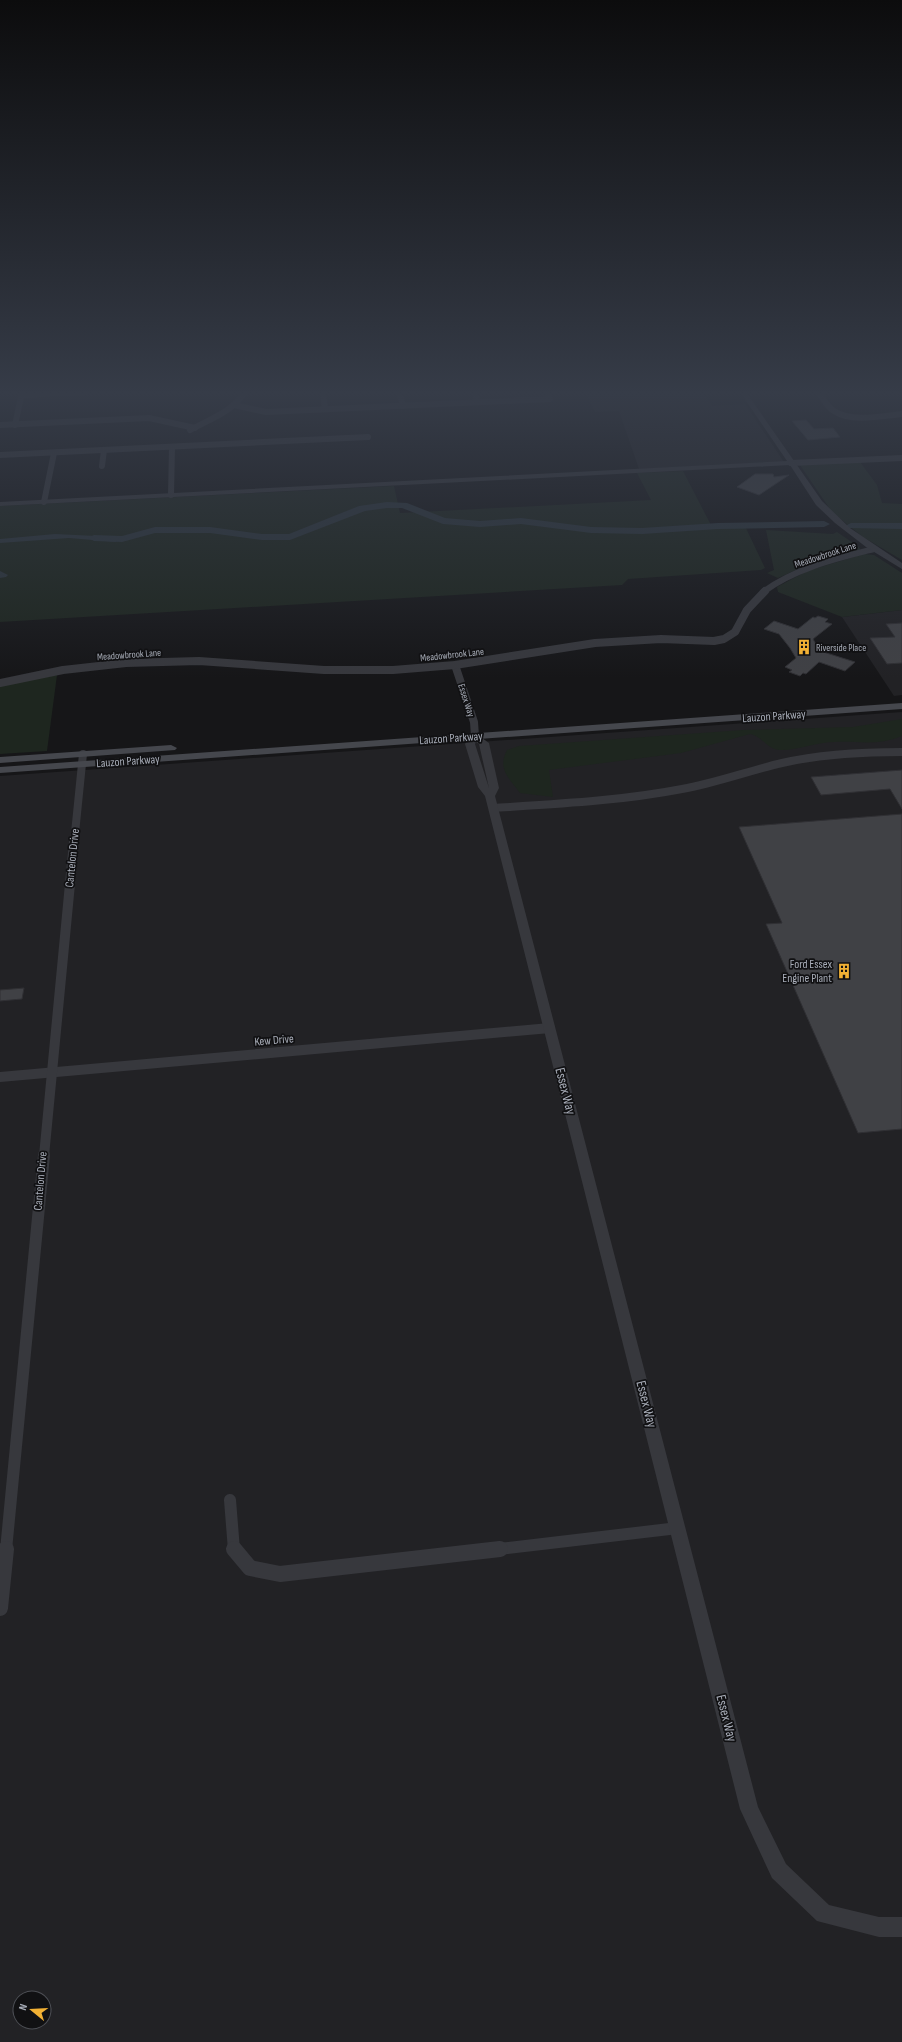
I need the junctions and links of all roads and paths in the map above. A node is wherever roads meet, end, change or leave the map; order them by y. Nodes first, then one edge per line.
1 (47, 487) edge
2 (171, 487) edge
3 (321, 487) edge
4 (808, 487) edge
5 (171, 495) junction
6 (44, 502) junction
7 (0, 504) edge
8 (874, 549) junction
9 (902, 567) edge
10 (455, 665) junction
11 (0, 683) edge
12 (902, 698) edge
13 (902, 706) edge
14 (475, 732) junction
15 (902, 752) edge
16 (0, 760) edge
17 (82, 760) junction
18 (0, 770) edge
19 (493, 808) junction
20 (550, 1028) junction
21 (50, 1073) junction
22 (0, 1078) edge
23 (230, 1500) dead end
24 (678, 1528) junction
25 (0, 1608) edge
26 (902, 1927) edge

1 - 6 street
2 - 5 street
3 - 5 street
4 - 8 street
5 - 6 street
6 - 7 street
8 - 9 street
8 - 10 street, Meadowbrook Lane
10 - 11 street, Meadowbrook Lane
10 - 14 street, Essex Way
12 - 14 main road, Lauzon Parkway
13 - 14 main road, Lauzon Parkway
14 - 17 main road, Lauzon Parkway
14 - 19 street, Essex Way
15 - 19 street
16 - 17 main road, Lauzon Parkway
17 - 18 main road, Lauzon Parkway
17 - 21 street, Cantelon Drive
19 - 20 street, Essex Way
20 - 21 street, Kew Drive
20 - 24 street, Essex Way
21 - 22 street, Kew Drive
21 - 25 street, Cantelon Drive
23 - 24 street
24 - 26 street, Essex Way

